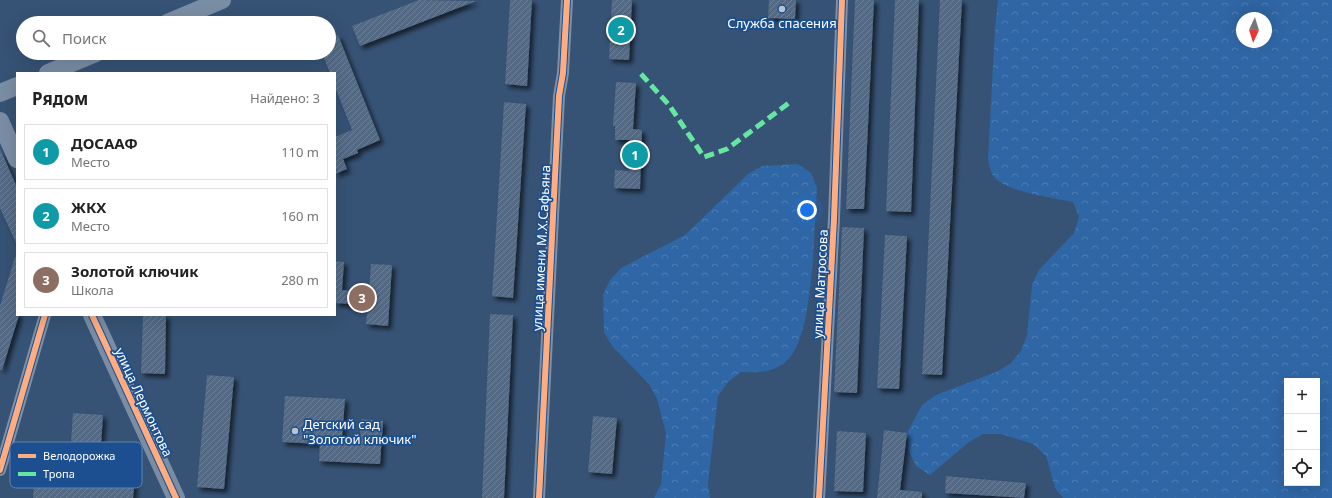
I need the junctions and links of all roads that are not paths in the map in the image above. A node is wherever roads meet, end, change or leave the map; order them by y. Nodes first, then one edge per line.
1 (222, 0) edge
2 (567, 0) edge
3 (842, 0) edge
4 (184, 16) edge
5 (79, 60) edge
6 (50, 72) edge
7 (16, 86) edge
8 (0, 93) edge
9 (0, 121) edge
10 (16, 157) edge
11 (45, 316) edge
12 (92, 316) edge
13 (0, 470) edge
14 (176, 498) edge
15 (539, 498) edge
16 (819, 498) edge

1 - 4 street
2 - 15 street, улица имени М.Х.Сафьяна
3 - 16 street, улица Матросова
5 - 6 street
7 - 8 street
9 - 10 street
11 - 13 street
12 - 14 street, улица Лермонтова

